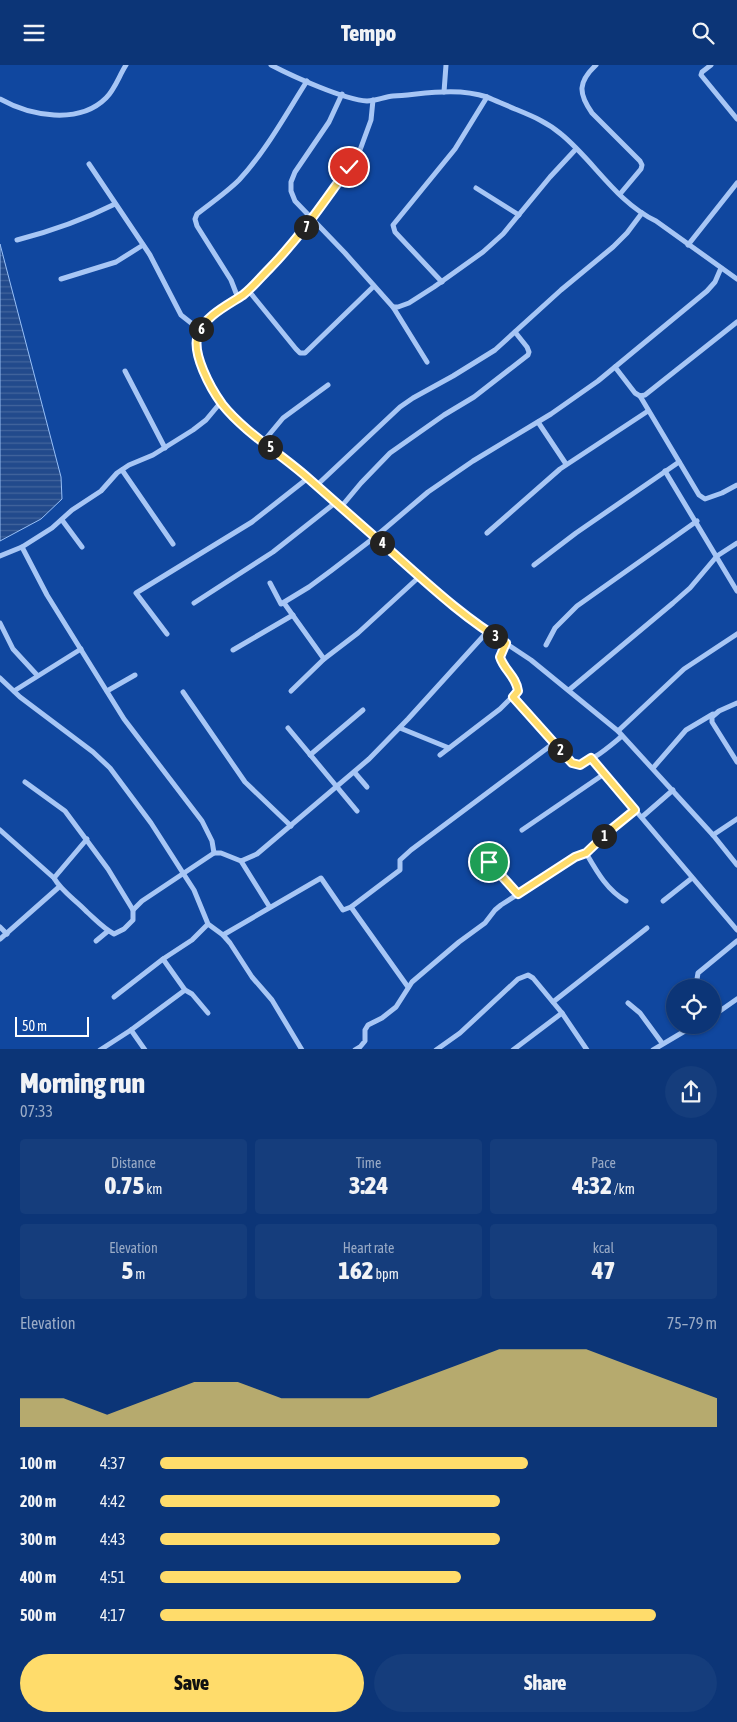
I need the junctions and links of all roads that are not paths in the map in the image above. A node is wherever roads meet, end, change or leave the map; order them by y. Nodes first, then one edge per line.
1 (126, 65) edge
2 (271, 65) edge
3 (446, 65) edge
4 (596, 65) edge
5 (710, 65) edge
6 (307, 81) junction
7 (444, 92) junction
8 (342, 94) junction
9 (486, 97) junction
10 (0, 99) edge
11 (373, 99) junction
12 (737, 108) edge
13 (731, 112) junction
14 (737, 119) edge
15 (576, 149) junction
16 (89, 164) dead end
17 (737, 183) edge
18 (476, 188) dead end
19 (620, 194) junction
20 (115, 204) junction
21 (642, 213) junction
22 (519, 215) junction
23 (312, 219) junction
24 (17, 240) dead end
25 (143, 245) junction
26 (688, 245) junction
27 (721, 268) junction
28 (61, 279) dead end
29 (737, 279) edge
30 (442, 282) junction
31 (374, 286) junction
32 (248, 290) junction
33 (238, 298) junction
34 (393, 307) junction
35 (737, 322) edge
36 (200, 329) junction
37 (515, 332) junction
38 (427, 362) dead end
39 (615, 367) junction
40 (125, 371) dead end
41 (328, 385) dead end
42 (640, 396) junction
43 (221, 403) junction
44 (648, 411) junction
45 (538, 423) junction
46 (263, 442) junction
47 (165, 448) junction
48 (679, 462) junction
49 (566, 465) junction
50 (122, 469) junction
51 (666, 471) junction
52 (308, 478) junction
53 (737, 485) edge
54 (316, 486) junction
55 (335, 503) junction
56 (341, 507) junction
57 (62, 520) junction
58 (697, 521) junction
59 (487, 533) dead end
60 (375, 537) junction
61 (737, 543) edge
62 (173, 544) dead end
63 (22, 547) junction
64 (82, 547) dead end
65 (0, 555) edge
66 (717, 556) junction
67 (534, 565) dead end
68 (419, 577) junction
69 (270, 583) dead end
70 (737, 591) edge
71 (194, 603) dead end
72 (284, 603) junction
73 (292, 615) junction
74 (0, 623) edge
75 (487, 632) junction
76 (167, 634) dead end
77 (737, 634) edge
78 (506, 643) junction
79 (546, 645) dead end
80 (81, 649) junction
81 (233, 650) dead end
82 (324, 659) junction
83 (37, 675) junction
84 (135, 675) dead end
85 (0, 678) edge
86 (569, 690) junction
87 (14, 691) junction
88 (107, 691) junction
89 (291, 691) dead end
90 (183, 693) dead end
91 (513, 697) junction
92 (737, 703) edge
93 (363, 710) dead end
94 (714, 714) junction
95 (288, 728) dead end
96 (400, 728) junction
97 (618, 731) junction
98 (622, 736) junction
99 (554, 743) junction
100 (449, 747) junction
101 (310, 755) junction
102 (440, 755) dead end
103 (591, 758) junction
104 (737, 762) edge
105 (653, 768) junction
106 (355, 773) junction
107 (604, 774) junction
108 (25, 782) dead end
109 (338, 786) junction
110 (367, 787) dead end
111 (673, 791) junction
112 (635, 810) junction
113 (357, 811) dead end
114 (642, 817) junction
115 (737, 819) edge
116 (291, 826) junction
117 (0, 830) edge
118 (522, 830) dead end
119 (713, 835) junction
120 (87, 839) junction
121 (214, 853) junction
122 (586, 853) junction
123 (241, 861) junction
124 (489, 862) dead end
125 (737, 865) edge
126 (183, 873) junction
127 (54, 878) junction
128 (692, 878) junction
129 (59, 887) junction
130 (518, 894) junction
131 (626, 901) dead end
132 (664, 901) dead end
133 (269, 907) junction
134 (352, 907) junction
135 (133, 910) junction
136 (208, 924) junction
137 (0, 927) edge
138 (647, 928) dead end
139 (737, 930) edge
140 (108, 931) junction
141 (7, 934) junction
142 (223, 935) junction
143 (0, 939) edge
144 (96, 941) dead end
145 (737, 941) edge
146 (164, 959) junction
147 (696, 979) edge
148 (408, 987) junction
149 (186, 990) junction
150 (114, 997) dead end
151 (737, 999) edge
152 (552, 1001) junction
153 (628, 1003) dead end
154 (721, 1010) edge
155 (208, 1013) dead end
156 (562, 1013) junction
157 (131, 1030) junction
158 (678, 1034) edge
159 (662, 1043) junction
160 (100, 1049) edge
161 (145, 1049) edge
162 (302, 1049) edge
163 (355, 1049) edge
164 (436, 1049) edge
165 (513, 1049) edge
166 (586, 1049) edge
167 (653, 1049) edge

1 - 10 street
2 - 6 street
3 - 7 street
4 - 19 street
5 - 13 street
6 - 8 street
6 - 33 street
7 - 9 street
7 - 11 street
8 - 11 street
8 - 23 street
9 - 15 street
9 - 30 street
11 - 23 street
12 - 13 street
13 - 14 street
15 - 19 street
15 - 22 street
16 - 20 street
17 - 26 street
18 - 22 street
19 - 21 street
20 - 24 street
20 - 25 street
21 - 26 street
21 - 37 street
22 - 30 street
23 - 31 street
23 - 32 street
25 - 28 street
25 - 36 street
26 - 27 street
27 - 29 street
27 - 39 street
30 - 34 street
31 - 32 street
31 - 34 street
32 - 33 street
33 - 36 street
34 - 38 street
35 - 42 street
36 - 43 street
37 - 54 street
37 - 56 street
39 - 42 street
39 - 45 street
40 - 47 street
41 - 46 street
42 - 44 street
43 - 46 street
43 - 47 street
44 - 48 street
44 - 49 street
45 - 49 street
45 - 60 street
46 - 52 street
47 - 50 street
48 - 51 street
48 - 53 street
49 - 59 street
50 - 57 street
50 - 62 street
51 - 58 street
51 - 67 street
52 - 54 street
52 - 76 street
54 - 55 street
55 - 56 street
55 - 71 street
56 - 60 street
57 - 63 street
57 - 64 street
58 - 66 street
58 - 79 street
60 - 68 street
60 - 72 street
61 - 66 street
63 - 65 street
63 - 80 street
66 - 70 street
66 - 86 street
68 - 75 street
68 - 82 street
69 - 72 street
72 - 73 street
73 - 81 street
73 - 82 street
74 - 83 street
75 - 78 street
75 - 96 street
77 - 97 street
78 - 86 street
78 - 91 street
80 - 83 street
80 - 88 street
82 - 89 street
83 - 87 street
84 - 88 street
85 - 87 street
86 - 97 street
87 - 126 street
88 - 121 street
90 - 116 street
91 - 99 street
91 - 100 street
92 - 94 street
93 - 101 street
94 - 104 street
94 - 105 street
95 - 101 street
96 - 100 street
96 - 106 street
97 - 98 street
98 - 103 street
98 - 105 street
99 - 103 street
99 - 134 street
100 - 102 street
101 - 109 street
103 - 107 street
105 - 111 street
106 - 109 street
106 - 110 street
107 - 112 street
107 - 118 street
108 - 120 street
109 - 113 street
109 - 116 street
111 - 114 street
111 - 119 street
112 - 114 street
112 - 122 street
114 - 128 street
115 - 119 street
116 - 123 street
117 - 127 street
119 - 125 street
120 - 127 street
120 - 135 street
121 - 123 street
121 - 126 street
122 - 130 street
122 - 131 street
123 - 133 street
124 - 130 street
126 - 135 street
126 - 136 street
127 - 129 street
128 - 132 street
128 - 139 street
129 - 140 street
129 - 141 street
130 - 148 street
133 - 134 street
133 - 142 street
134 - 148 street
135 - 140 street
136 - 142 street
136 - 146 street
137 - 141 street
138 - 152 street
140 - 144 street
141 - 143 street
142 - 162 street
145 - 147 street
146 - 149 street
146 - 150 street
148 - 163 street
149 - 155 street
149 - 157 street
151 - 154 street
152 - 156 street
152 - 164 street
153 - 159 street
156 - 165 street
156 - 166 street
157 - 160 street
157 - 161 street
158 - 159 street
159 - 167 street

